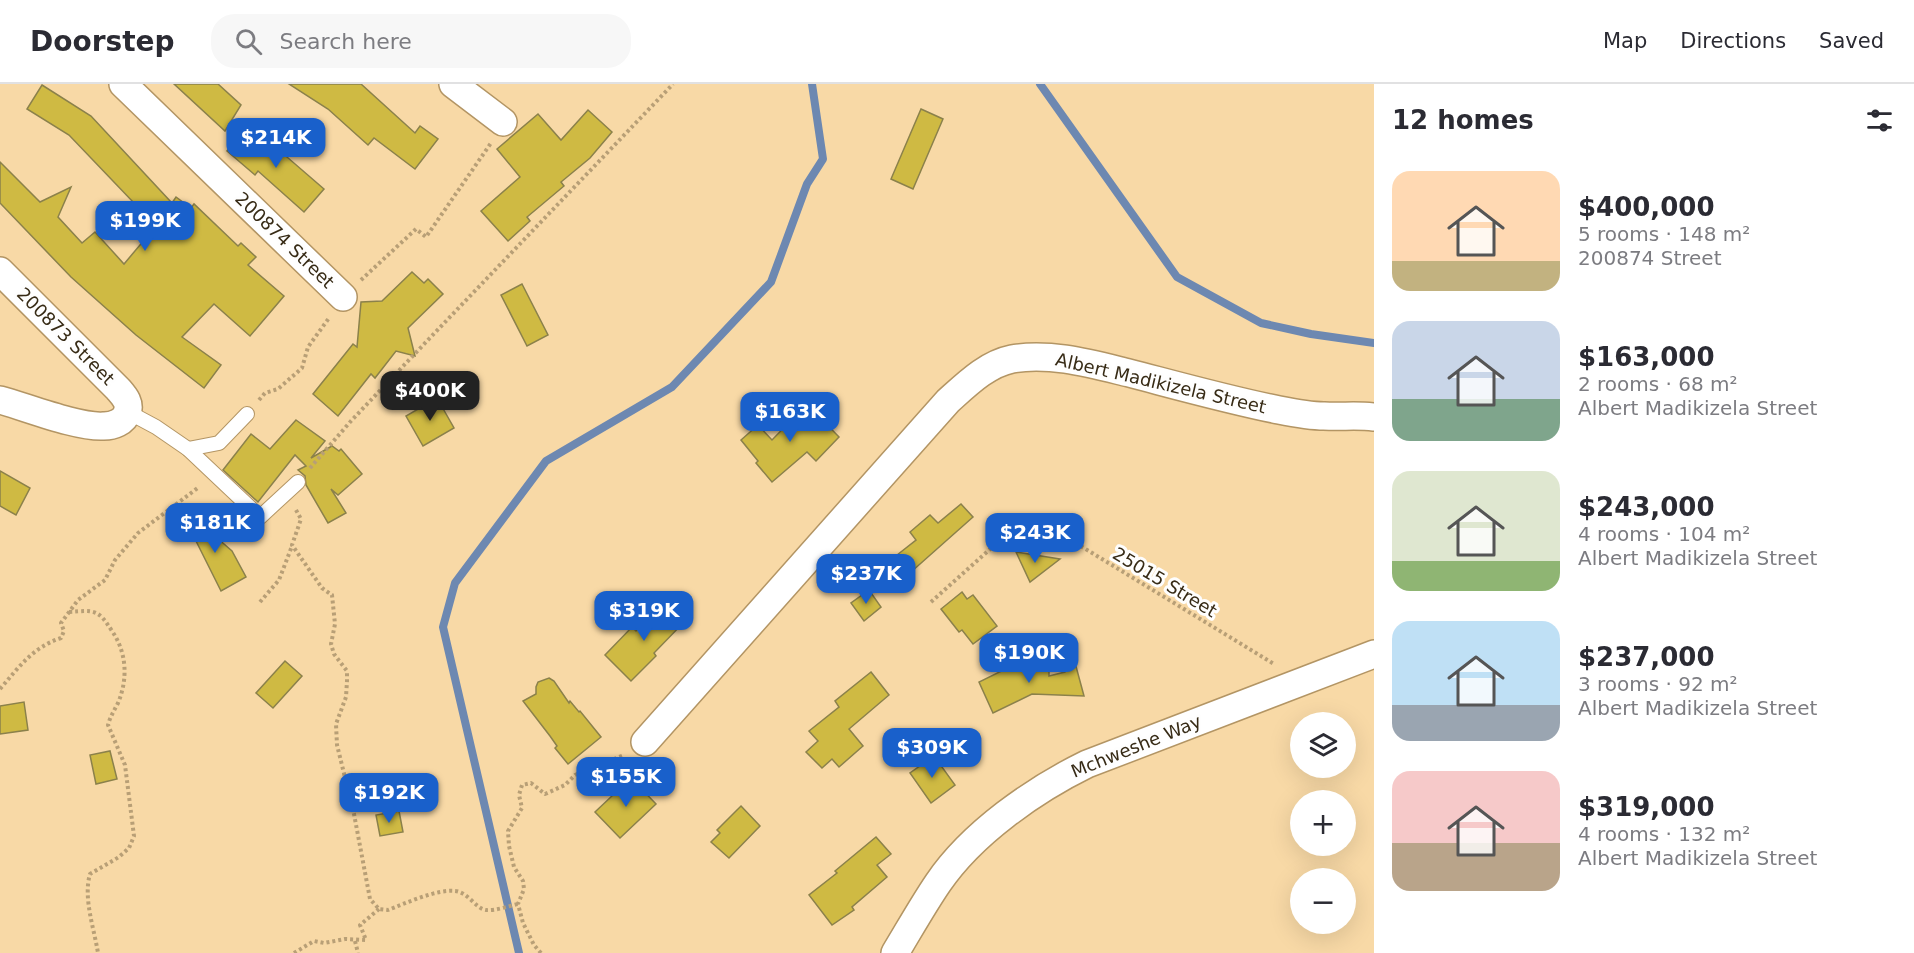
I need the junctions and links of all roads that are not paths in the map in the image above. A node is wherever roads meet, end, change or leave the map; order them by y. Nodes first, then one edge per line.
1 (123, 84) edge
2 (453, 84) edge
3 (504, 122) road end
4 (0, 271) edge
5 (343, 297) road end
6 (0, 400) edge
7 (128, 408) junction
8 (247, 414) road end
9 (1374, 417) edge
10 (188, 449) junction
11 (298, 482) road end
12 (1374, 654) edge
13 (645, 742) road end
14 (895, 953) edge

1 - 5 street, 200874 Street
2 - 3 street
4 - 7 street, 200873 Street
6 - 7 street
7 - 10 lane
8 - 10 lane
9 - 13 street, Albert Madikizela Street
10 - 11 lane
12 - 14 street, Mchweshe Way

